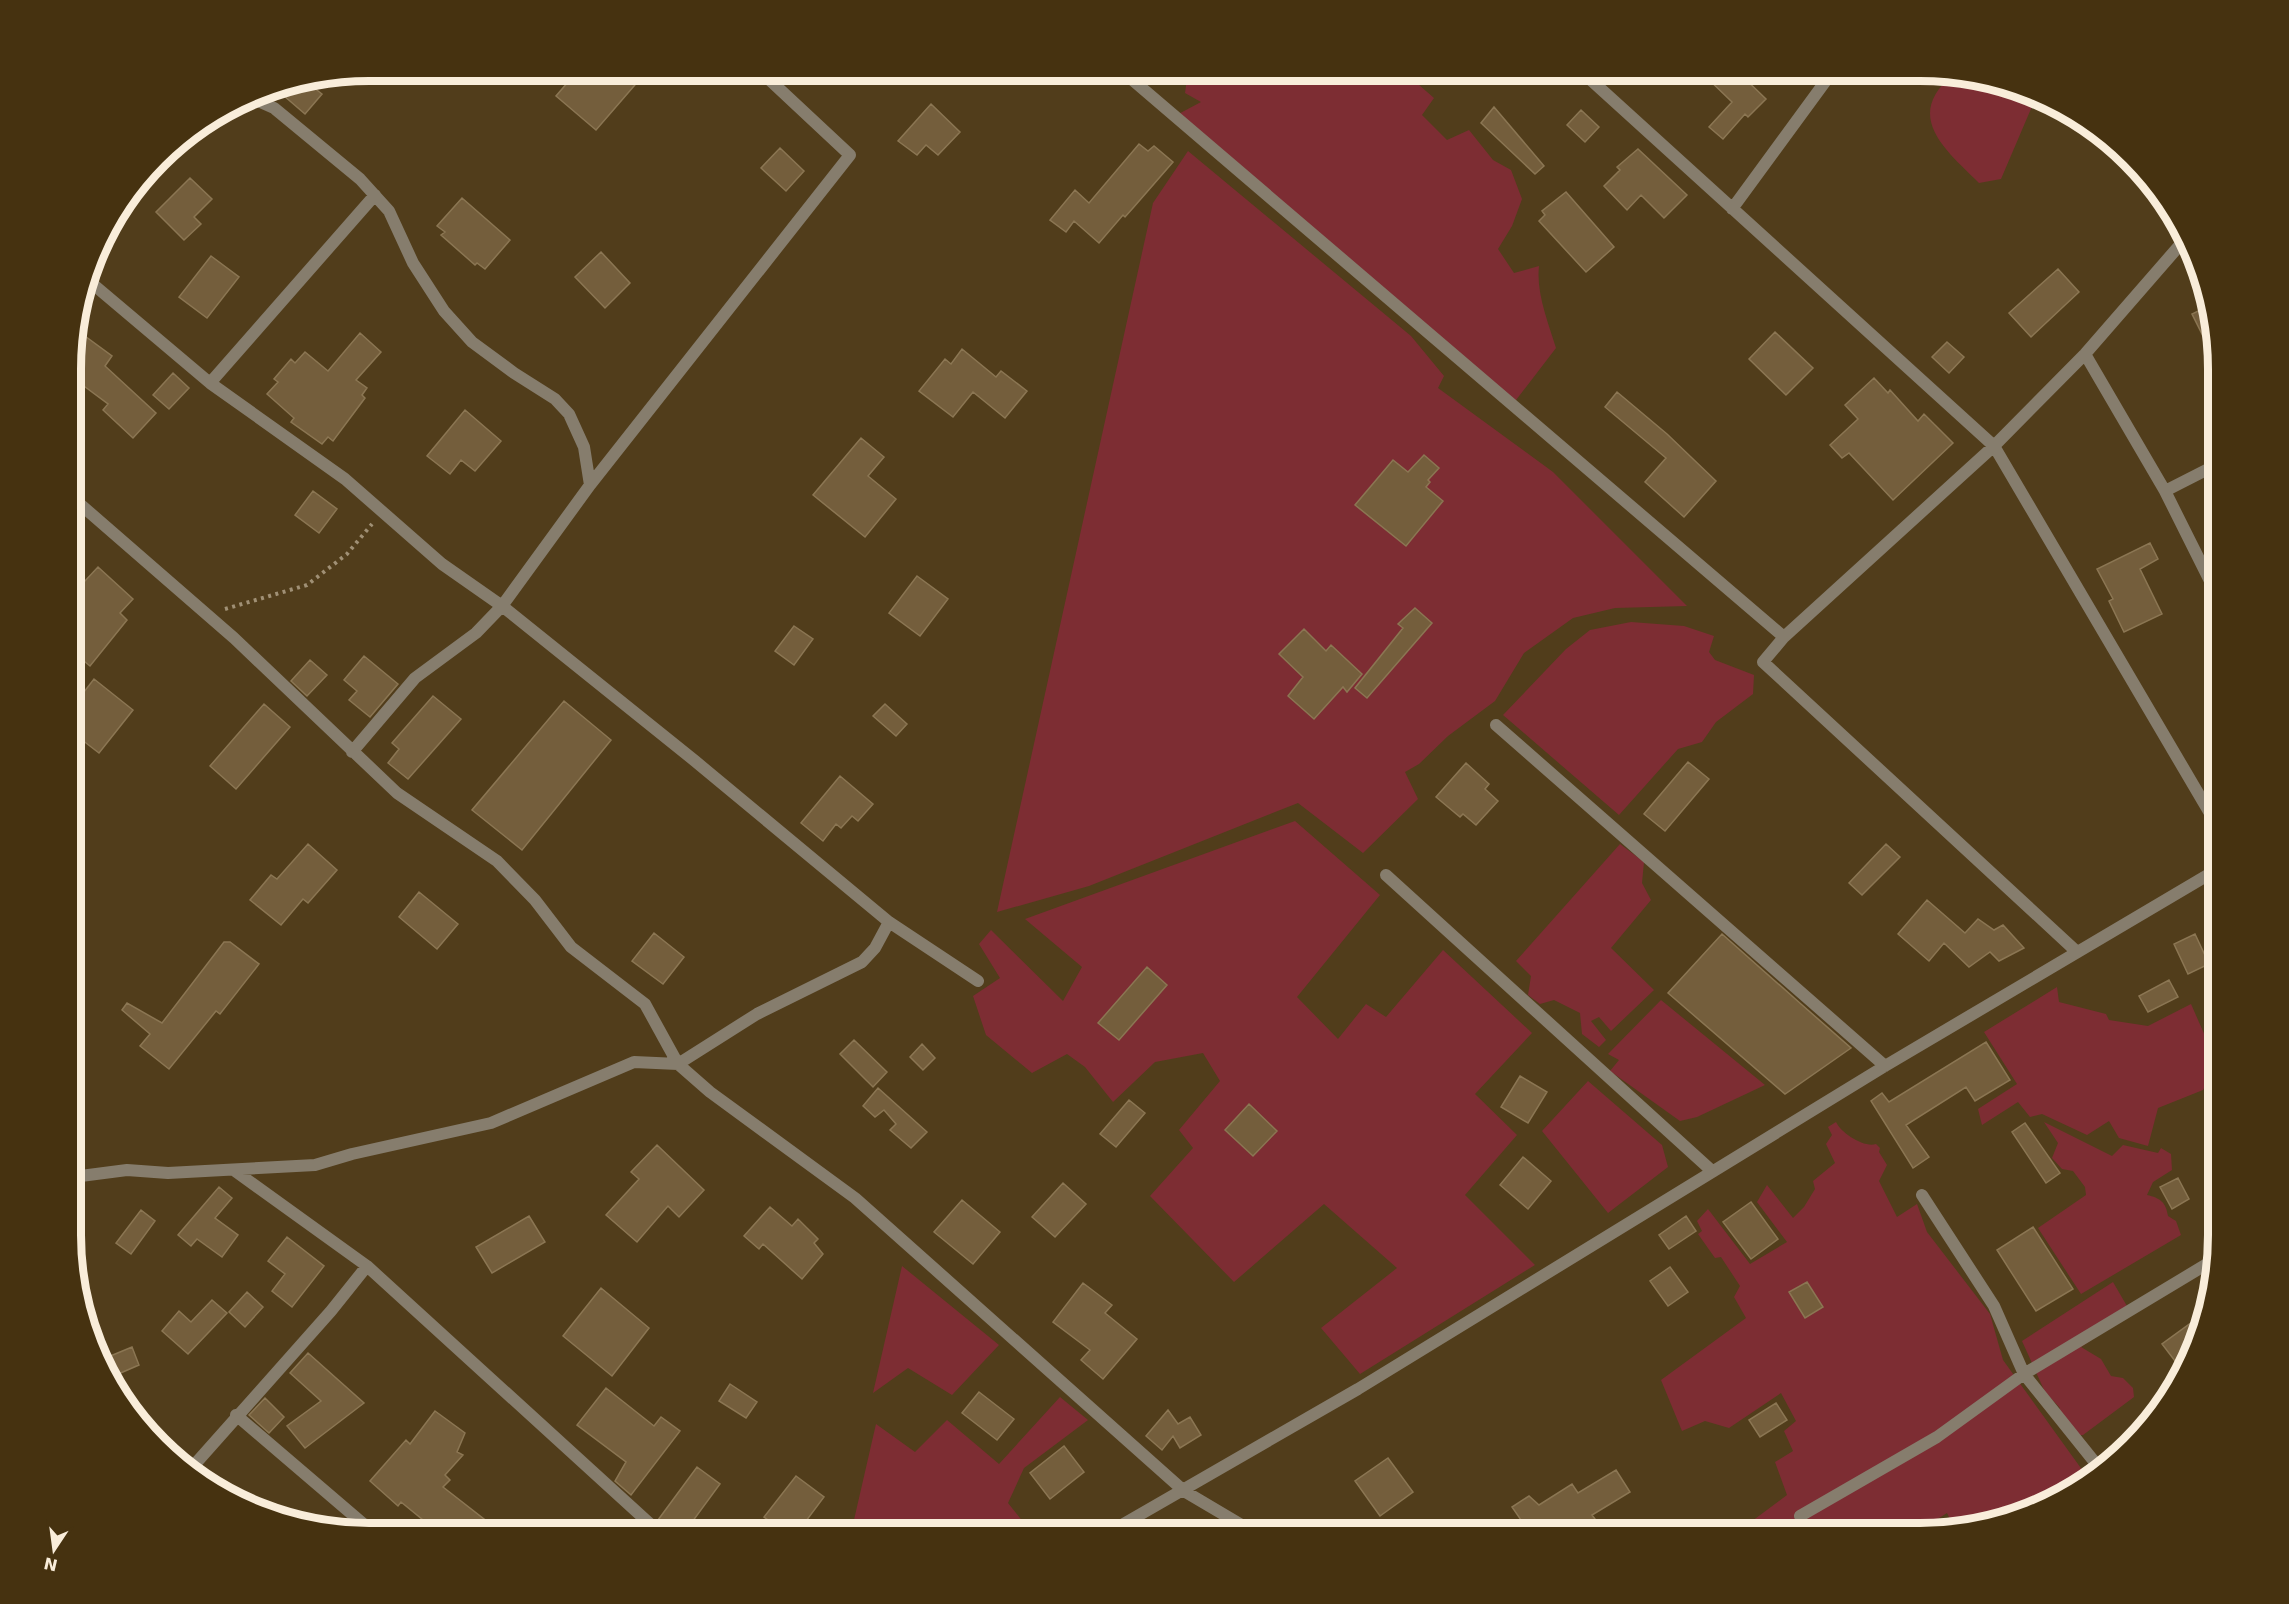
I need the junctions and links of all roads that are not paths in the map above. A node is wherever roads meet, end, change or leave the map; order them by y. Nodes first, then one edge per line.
1 (771, 81) edge
2 (1134, 81) edge
3 (1592, 81) edge
4 (1826, 81) edge
5 (261, 102) edge
6 (375, 195) junction
7 (1732, 209) junction
8 (2180, 245) edge
9 (94, 285) edge
10 (2085, 354) junction
11 (210, 383) junction
12 (1994, 446) junction
13 (2208, 469) edge
14 (590, 485) junction
15 (2165, 490) junction
16 (81, 505) edge
17 (2208, 577) edge
18 (502, 606) junction
19 (1784, 637) junction
20 (1496, 725) dead end
21 (352, 752) junction
22 (2208, 810) edge
23 (1386, 875) dead end
24 (2208, 875) edge
25 (889, 922) junction
26 (2077, 952) junction
27 (978, 981) dead end
28 (678, 1064) junction
29 (1885, 1066) junction
30 (235, 1171) junction
31 (1712, 1171) junction
32 (81, 1176) edge
33 (1922, 1196) dead end
34 (2206, 1264) edge
35 (367, 1266) junction
36 (2024, 1374) junction
37 (236, 1415) junction
38 (2095, 1463) edge
39 (195, 1464) edge
40 (1184, 1491) junction
41 (1800, 1516) dead end
42 (362, 1523) edge
43 (649, 1523) edge
44 (1126, 1523) edge
45 (1238, 1523) edge

1 - 14 street
2 - 19 street
3 - 7 street
4 - 7 street
5 - 6 street
6 - 11 street
6 - 14 street
7 - 12 street
8 - 10 street
9 - 11 street
10 - 12 street
10 - 15 street
11 - 18 street
12 - 19 street
12 - 22 street
13 - 15 street
14 - 18 street
15 - 17 street
16 - 21 street
18 - 21 street
18 - 25 street
19 - 26 street
20 - 29 street
21 - 28 street
23 - 31 street
24 - 26 street
25 - 27 street
25 - 28 street
26 - 29 street
28 - 30 street
28 - 40 street
29 - 31 street
30 - 32 street
30 - 35 street
31 - 40 street
33 - 36 street
34 - 36 street
35 - 37 street
35 - 43 street
36 - 38 street
36 - 41 street
37 - 39 street
37 - 42 street
40 - 44 street
40 - 45 street

